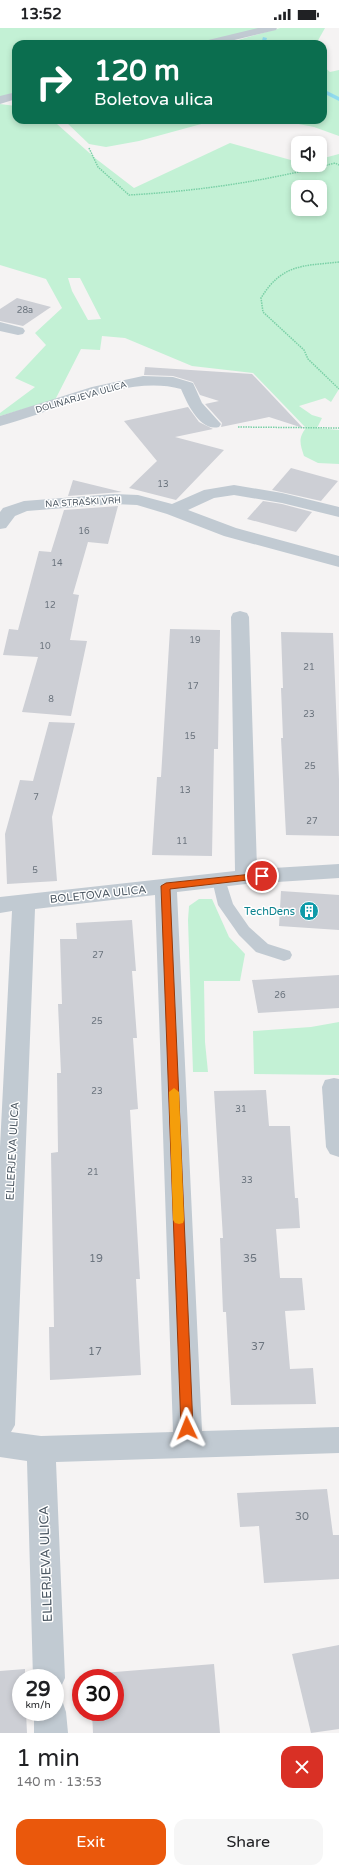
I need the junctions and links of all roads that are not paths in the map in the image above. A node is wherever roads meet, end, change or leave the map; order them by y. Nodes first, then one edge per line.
1 (272, 28) edge
2 (221, 40) edge
3 (12, 96) edge
4 (0, 100) edge
5 (0, 326) edge
6 (18, 331) dead end
7 (0, 421) edge
8 (212, 424) road end
9 (173, 510) junction
10 (339, 512) edge
11 (0, 524) edge
12 (339, 562) edge
13 (240, 617) dead end
14 (339, 871) edge
15 (246, 877) junction
16 (220, 880) junction
17 (166, 886) junction
18 (12, 904) edge
19 (284, 955) dead end
20 (334, 1087) dead end
21 (339, 1147) edge
22 (0, 1425) edge
23 (339, 1440) edge
24 (0, 1444) edge
25 (188, 1444) junction
26 (41, 1449) junction
27 (49, 1669) edge
28 (50, 1721) edge
29 (51, 1733) edge

1 - 2 street
3 - 4 street
5 - 6 street
7 - 8 street, DOLINARJEVA ULICA
9 - 10 street
9 - 11 street, NA STRAŠKI VRH
9 - 12 street, NA STRAŠKI VRH
13 - 15 street
14 - 15 street, BOLETOVA ULICA
15 - 16 street, BOLETOVA ULICA
16 - 17 street, BOLETOVA ULICA
16 - 19 lane
17 - 18 street, BOLETOVA ULICA
17 - 25 street
18 - 22 street, ELLERJEVA ULICA
20 - 21 street
23 - 25 street
24 - 26 street
25 - 26 street
26 - 27 street, ELLERJEVA ULICA
28 - 29 street

